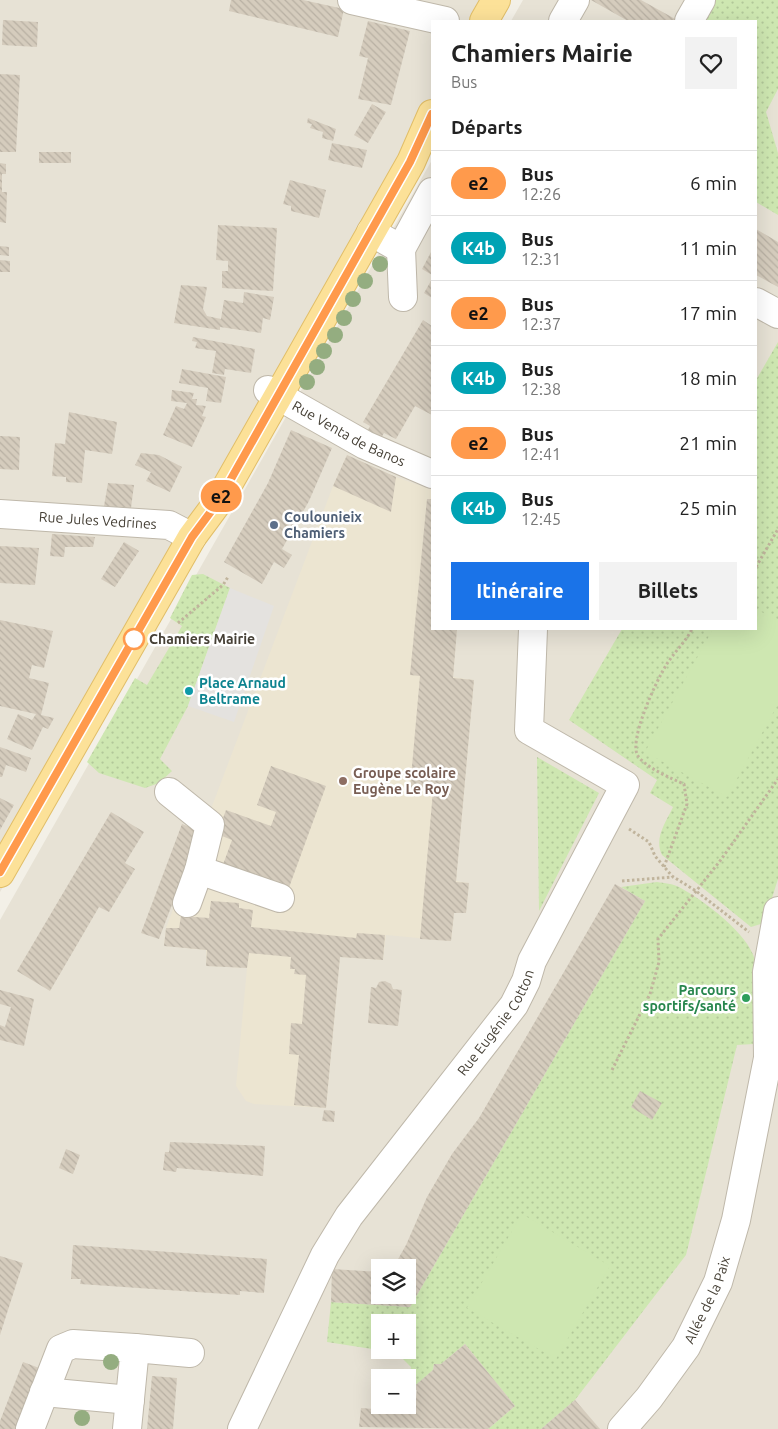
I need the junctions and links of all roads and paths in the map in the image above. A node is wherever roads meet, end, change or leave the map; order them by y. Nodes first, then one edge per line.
1 (352, 0) edge
2 (496, 0) edge
3 (701, 0) edge
4 (442, 20) edge
5 (485, 20) edge
6 (690, 20) edge
7 (431, 111) edge
8 (431, 116) edge
9 (431, 194) edge
10 (371, 232) junction
11 (401, 249) junction
12 (403, 296) dead end
13 (757, 303) edge
14 (778, 314) edge
15 (273, 393) junction
16 (431, 474) edge
17 (0, 514) edge
18 (778, 529) edge
19 (192, 537) junction
20 (757, 565) edge
21 (228, 577) dead end
22 (178, 623) dead end
23 (533, 630) edge
24 (691, 630) edge
25 (778, 779) edge
26 (169, 792) dead end
27 (610, 813) junction
28 (664, 867) junction
29 (199, 870) junction
30 (0, 872) edge
31 (674, 877) junction
32 (622, 881) dead end
33 (696, 891) junction
34 (280, 898) dead end
35 (187, 903) dead end
36 (778, 911) edge
37 (771, 940) junction
38 (773, 996) edge
39 (612, 1070) dead end
40 (778, 1102) edge
41 (751, 1150) junction
42 (135, 1348) junction
43 (190, 1353) dead end
44 (44, 1392) junction
45 (130, 1400) junction
46 (30, 1429) edge
47 (127, 1429) edge
48 (242, 1429) edge
49 (622, 1429) edge

1 - 4 street
2 - 5 main road
3 - 6 street
7 - 15 main road
8 - 10 main road
9 - 11 street
10 - 11 street
10 - 15 main road
11 - 12 street
13 - 14 street
15 - 16 street, Rue Venta de Banos
15 - 19 main road
17 - 19 street, Rue Jules Vedrines
18 - 20 path
19 - 30 main road
21 - 22 path
23 - 27 street, Rue Eugénie Cotton
24 - 28 path
25 - 33 path
26 - 29 street
27 - 28 path
27 - 48 street, Rue Eugénie Cotton
28 - 31 path
29 - 34 street
29 - 35 street
31 - 32 path
31 - 33 path
33 - 37 path
33 - 39 path
36 - 37 street, Allée de la Paix
37 - 38 street, Allée de la Paix
38 - 41 street, Allée de la Paix
40 - 41 street, Allée de la Paix
41 - 49 street, Allée de la Paix
42 - 43 street
42 - 44 street
42 - 45 street
44 - 45 street
44 - 46 street
45 - 47 street

